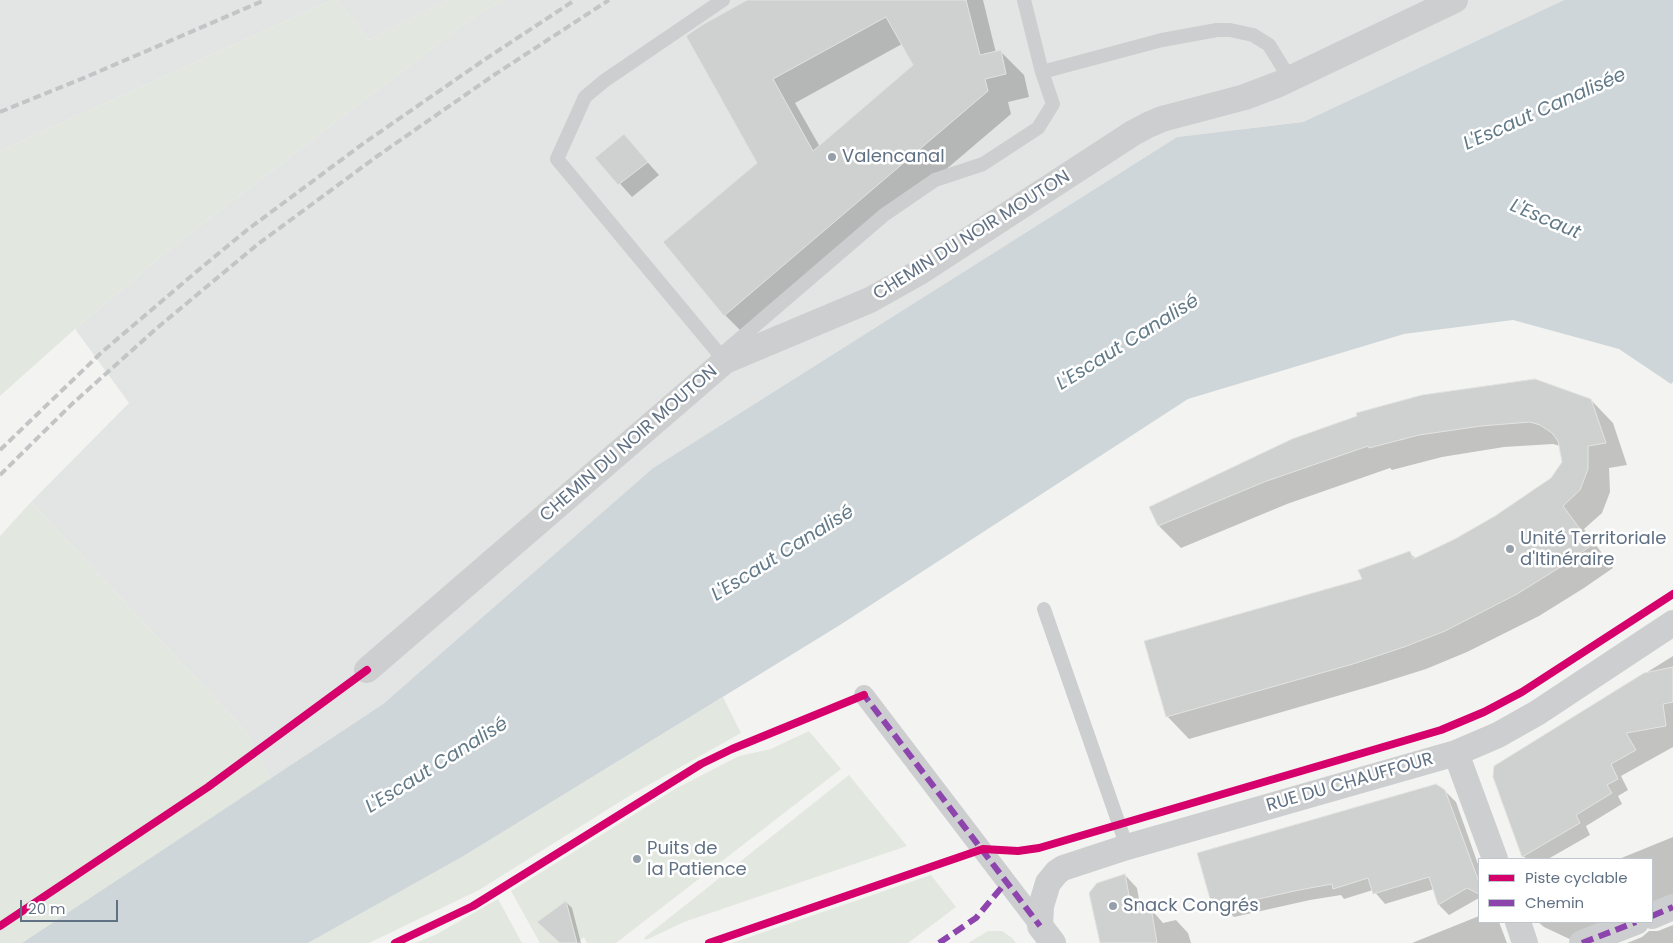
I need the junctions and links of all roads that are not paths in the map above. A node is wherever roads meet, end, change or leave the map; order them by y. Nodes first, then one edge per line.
1 (723, 0) edge
2 (1024, 0) edge
3 (1455, 0) edge
4 (1042, 72) junction
5 (1290, 80) junction
6 (722, 358) junction
7 (1044, 609) dead end
8 (1673, 623) edge
9 (367, 670) dead end
10 (864, 695) dead end
11 (1456, 753) junction
12 (1127, 846) junction
13 (1495, 858) edge
14 (1673, 907) edge
15 (1653, 916) edge
16 (1518, 923) edge
17 (1633, 923) edge
18 (1047, 934) edge
19 (1525, 943) edge
20 (1582, 943) edge

1 - 6 lane
2 - 4 lane
3 - 5 street, CHEMIN DU NOIR MOUTON
4 - 5 lane
4 - 6 lane
5 - 6 street, CHEMIN DU NOIR MOUTON
6 - 9 street, CHEMIN DU NOIR MOUTON
7 - 12 lane
8 - 11 street, RUE DU CHAUFFOUR
10 - 18 street
11 - 12 street, RUE DU CHAUFFOUR
11 - 13 street
12 - 18 street, RUE DU CHAUFFOUR
14 - 15 street
16 - 19 street
17 - 20 street

